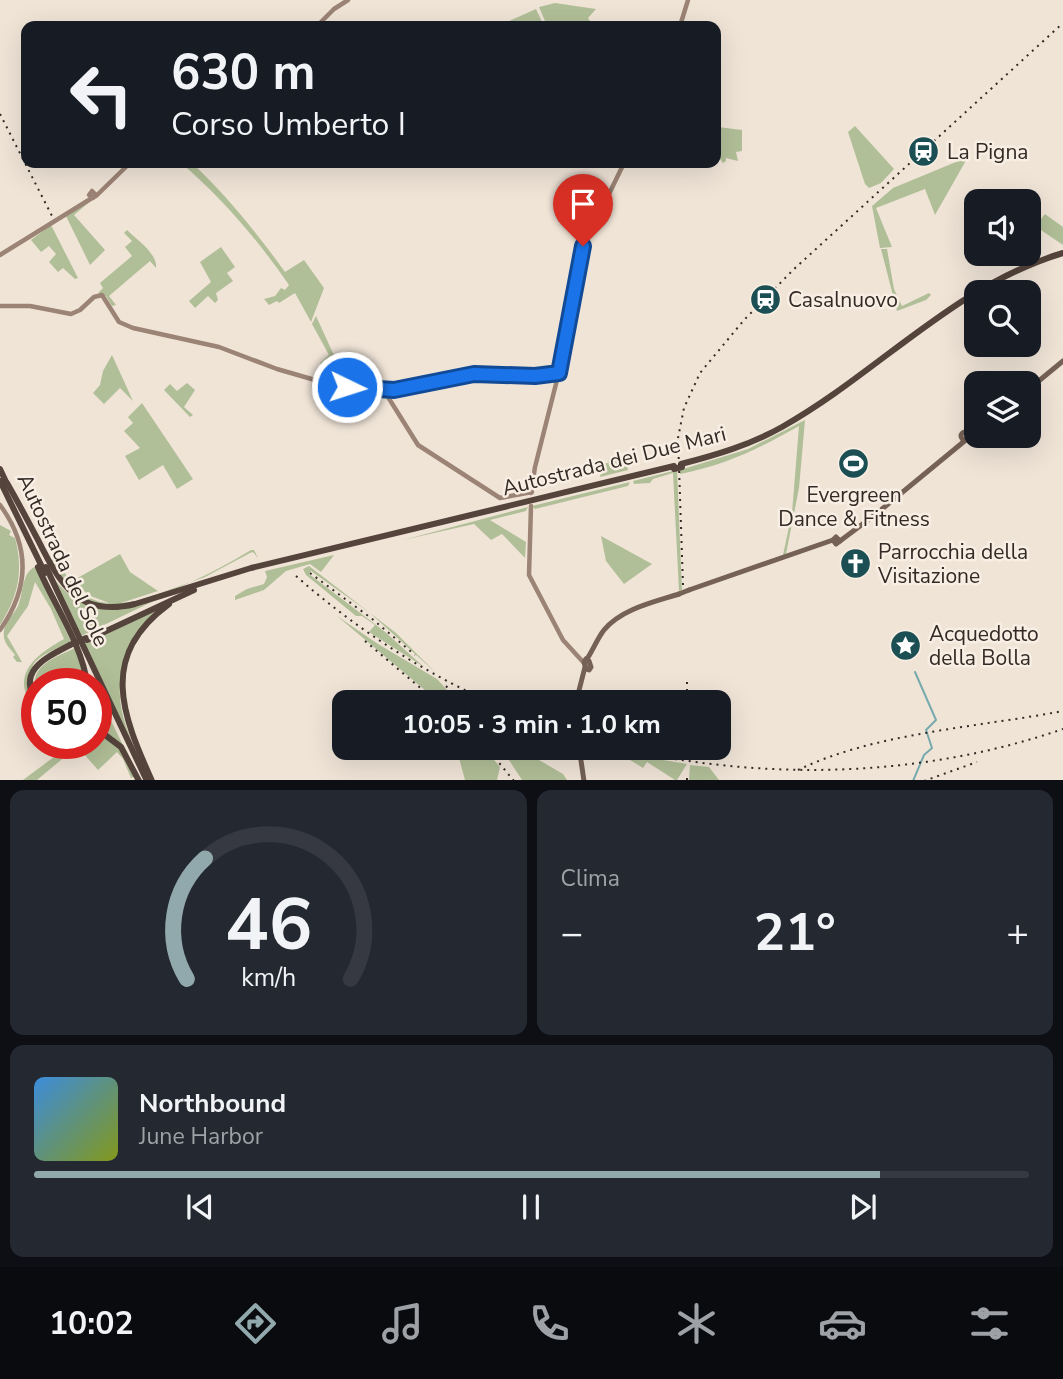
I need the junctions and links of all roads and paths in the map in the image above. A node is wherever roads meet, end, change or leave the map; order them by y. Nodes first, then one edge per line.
1 (348, 0) edge
2 (688, 0) edge
3 (322, 21) edge
4 (682, 21) edge
5 (124, 168) edge
6 (622, 168) edge
7 (0, 255) edge
8 (1063, 255) edge
9 (1004, 280) edge
10 (964, 303) edge
11 (0, 306) edge
12 (1063, 360) edge
13 (559, 373) junction
14 (1041, 378) edge
15 (383, 389) junction
16 (810, 412) junction
17 (964, 439) edge
18 (0, 469) edge
19 (2, 482) edge
20 (0, 505) edge
21 (531, 506) dead end
22 (211, 582) junction
23 (0, 630) edge
24 (594, 647) junction
25 (574, 652) junction
26 (586, 664) junction
27 (38, 668) edge
28 (84, 668) edge
29 (579, 690) edge
30 (112, 740) edge
31 (581, 760) edge
32 (145, 780) edge
33 (584, 780) edge

1 - 3 main road
2 - 4 main road
5 - 7 main road
6 - 13 main road
8 - 9 highway, Autostrada dei Due Mari
8 - 16 highway, Autostrada dei Due Mari
10 - 16 highway, Autostrada dei Due Mari
11 - 15 main road
12 - 14 main road
13 - 15 street
13 - 15 main road
16 - 22 highway, Autostrada dei Due Mari
17 - 24 main road, bridge
18 - 19 highway, Autostrada del Sole
19 - 22 highway
19 - 28 highway
19 - 32 highway, Autostrada del Sole
20 - 23 main road
21 - 25 main road
22 - 27 highway, bridge
22 - 32 highway
24 - 25 main road
24 - 26 main road
25 - 26 main road
26 - 29 main road
30 - 32 highway
31 - 33 main road

